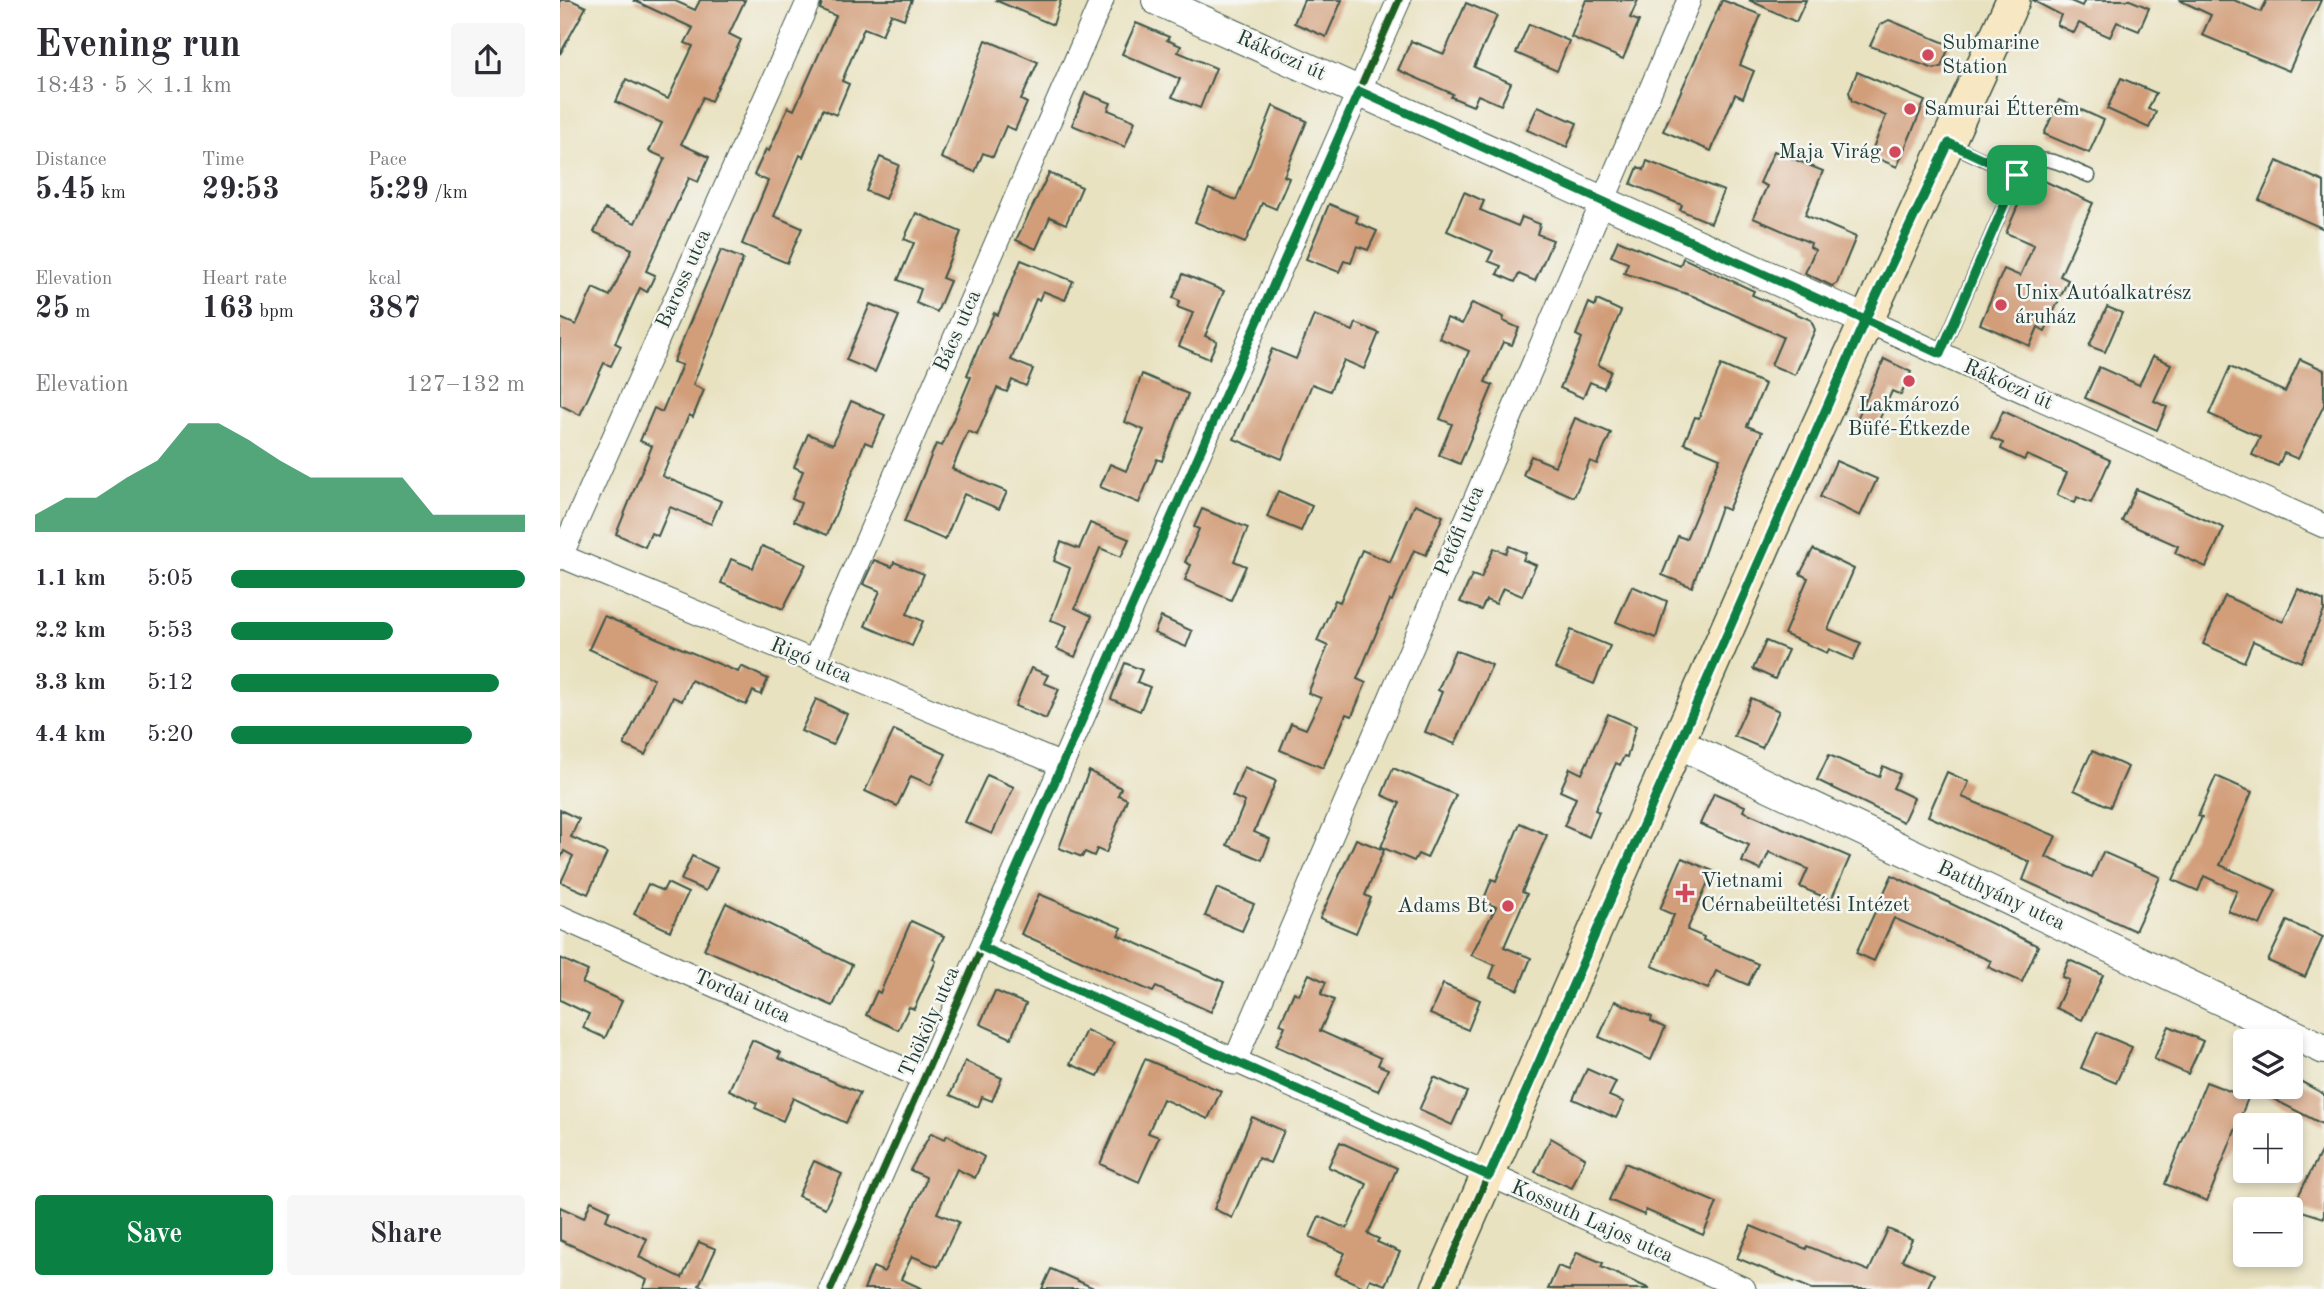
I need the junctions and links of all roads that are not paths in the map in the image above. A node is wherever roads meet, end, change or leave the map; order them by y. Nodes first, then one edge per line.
1 (809, 0) edge
2 (1102, 0) edge
3 (1157, 0) edge
4 (1399, 0) edge
5 (1689, 0) edge
6 (2013, 0) edge
7 (1359, 91) junction
8 (1949, 143) junction
9 (2017, 175) junction
10 (2089, 176) dead end
11 (1602, 200) junction
12 (1865, 320) junction
13 (1940, 354) junction
14 (2324, 526) edge
15 (566, 530) edge
16 (560, 557) edge
17 (814, 662) junction
18 (1678, 743) junction
19 (1062, 765) junction
20 (560, 917) edge
21 (982, 947) junction
22 (2324, 1049) edge
23 (1234, 1063) junction
24 (924, 1078) junction
25 (1489, 1176) junction
26 (831, 1289) edge
27 (1438, 1289) edge
28 (1744, 1289) edge

1 - 15 street, Baross utca
2 - 17 street, Bács utca
3 - 7 street, Rákóczi út
4 - 7 street, Thököly utca
5 - 11 street, Petőfi utca
6 - 8 main road
7 - 11 street, Rákóczi út
7 - 19 street, Thököly utca
8 - 9 lane
8 - 12 main road
9 - 10 lane
9 - 13 lane
11 - 12 street, Rákóczi út
11 - 23 street, Petőfi utca
12 - 13 street, Rákóczi út
12 - 18 main road
13 - 14 street, Rákóczi út
15 - 16 street, Baross utca
16 - 17 street, Rigó utca
17 - 19 street, Rigó utca
18 - 22 street, Batthyány utca
18 - 25 main road
19 - 21 street, Thököly utca
20 - 24 street, Tordai utca
21 - 23 street, Kossuth Lajos utca
21 - 24 street, Thököly utca
23 - 25 street, Kossuth Lajos utca
24 - 26 street, Thököly utca
25 - 27 main road
25 - 28 street, Kossuth Lajos utca

